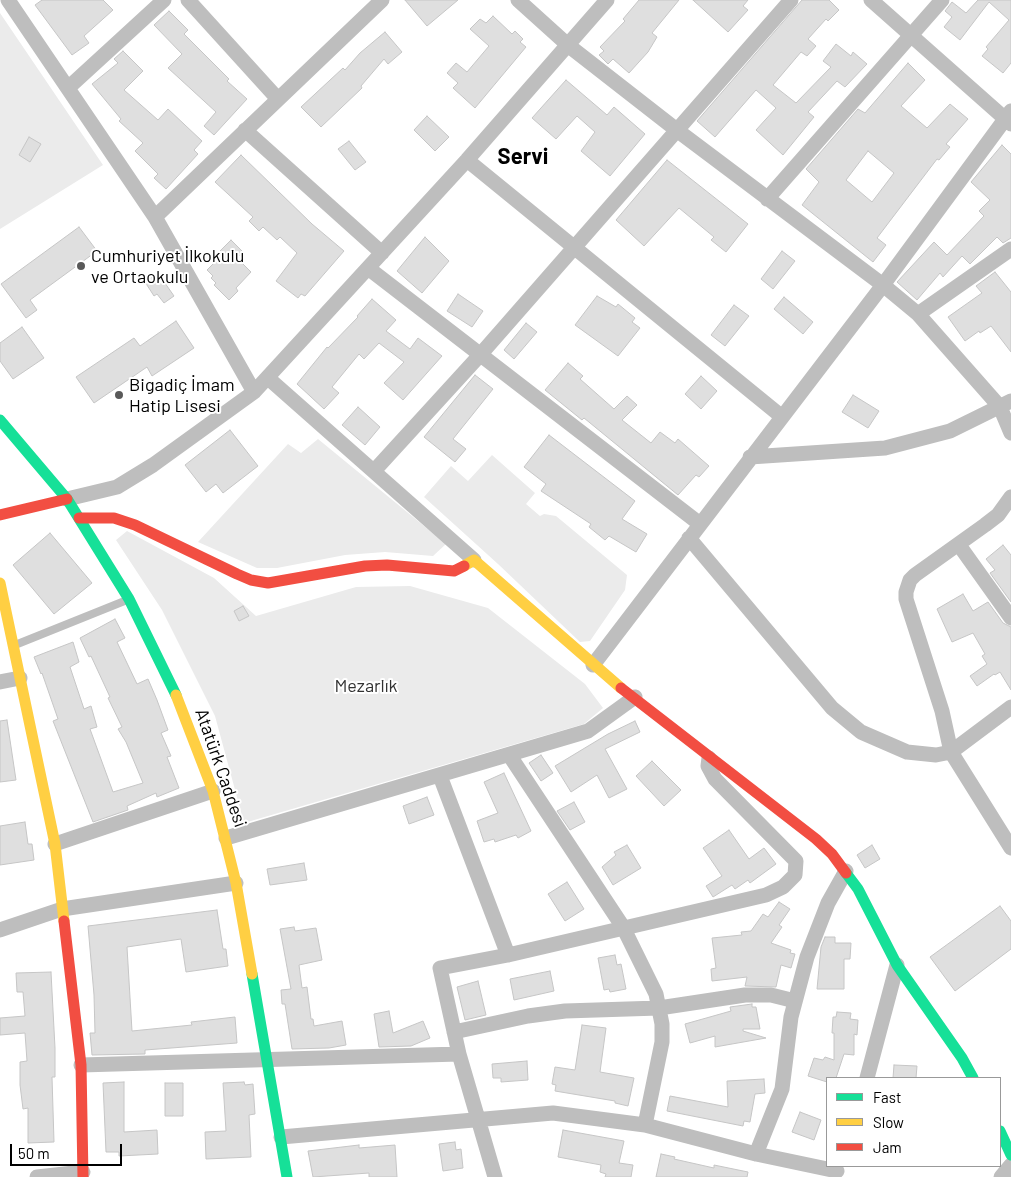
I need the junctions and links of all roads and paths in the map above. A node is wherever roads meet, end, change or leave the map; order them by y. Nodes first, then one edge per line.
1 (8, 0) edge
2 (164, 0) edge
3 (188, 0) edge
4 (382, 0) edge
5 (518, 0) edge
6 (607, 0) edge
7 (791, 0) edge
8 (871, 0) edge
9 (942, 0) edge
10 (910, 35) junction
11 (569, 46) junction
12 (68, 88) junction
13 (277, 98) junction
14 (1009, 118) edge
15 (245, 130) junction
16 (678, 132) junction
17 (467, 160) junction
18 (767, 199) junction
19 (155, 217) junction
20 (574, 247) junction
21 (1011, 249) edge
22 (382, 253) junction
23 (368, 268) junction
24 (883, 285) junction
25 (918, 314) junction
26 (480, 355) junction
27 (268, 378) junction
28 (254, 392) junction
29 (1005, 404) edge
30 (781, 416) junction
31 (0, 420) edge
32 (1011, 433) edge
33 (750, 457) junction
34 (374, 471) junction
35 (1011, 497) edge
36 (67, 499) junction
37 (0, 515) edge
38 (79, 518) junction
39 (700, 524) junction
40 (689, 538) junction
41 (959, 545) junction
42 (474, 560) junction
43 (0, 583) edge
44 (129, 599) junction
45 (1011, 618) edge
46 (12, 646) junction
47 (593, 665) junction
48 (20, 678) junction
49 (0, 682) edge
50 (635, 697) junction
51 (1011, 707) edge
52 (951, 752) junction
53 (510, 756) junction
54 (709, 758) junction
55 (440, 776) junction
56 (213, 791) junction
57 (226, 838) junction
58 (55, 844) junction
59 (1011, 848) edge
60 (846, 870) junction
61 (236, 883) junction
62 (62, 909) junction
63 (623, 927) junction
64 (0, 930) edge
65 (508, 955) junction
66 (897, 965) junction
67 (795, 1001) junction
68 (660, 1008) junction
69 (454, 1032) junction
70 (459, 1054) junction
71 (268, 1060) junction
72 (81, 1065) junction
73 (867, 1077) edge
74 (972, 1077) edge
75 (478, 1118) junction
76 (645, 1126) junction
77 (1001, 1132) edge
78 (281, 1137) junction
79 (756, 1154) junction
80 (1011, 1154) edge
81 (1011, 1165) edge
82 (837, 1171) edge
83 (83, 1174) edge
84 (37, 1177) edge
85 (287, 1177) edge
86 (495, 1177) edge
87 (1001, 1177) edge

1 - 12 street
2 - 12 street
3 - 13 street
4 - 13 street
5 - 11 street
6 - 11 street
7 - 16 street
8 - 10 street
9 - 10 street
10 - 14 street
10 - 18 street
11 - 16 street
11 - 17 street
12 - 19 street
13 - 15 street
14 - 24 street
15 - 19 street
15 - 22 street
16 - 18 street
16 - 20 street
17 - 20 street
17 - 22 street
18 - 24 street
19 - 28 street
20 - 26 street
20 - 30 street
21 - 25 street
22 - 23 street
23 - 26 street
23 - 27 street
24 - 25 street
24 - 30 street
25 - 29 street
26 - 34 street
26 - 39 street
27 - 28 street
27 - 34 street
28 - 36 street
29 - 32 street
29 - 33 street
30 - 33 street
31 - 36 street, Atatürk Caddesi
33 - 39 street
34 - 42 street
35 - 41 street
36 - 37 street
36 - 38 street, Atatürk Caddesi
38 - 42 street
38 - 44 street, Atatürk Caddesi
39 - 40 street
40 - 47 street
40 - 52 street
41 - 45 street
41 - 52 street
42 - 47 street
43 - 46 street
44 - 46 lane
44 - 56 street, Atatürk Caddesi
46 - 48 street
47 - 50 street
48 - 49 street
48 - 58 street
50 - 53 street
50 - 54 street
51 - 52 street
52 - 59 street
53 - 55 street
53 - 63 street
54 - 60 street
54 - 63 street
55 - 57 street
55 - 65 street
56 - 57 street, Atatürk Caddesi
56 - 58 street
57 - 61 street, Atatürk Caddesi
58 - 62 street
60 - 66 street
60 - 67 street
61 - 62 street
61 - 71 street, Atatürk Caddesi
62 - 64 street
62 - 72 street
63 - 65 street
63 - 68 street
65 - 69 street
66 - 73 street
66 - 74 street
67 - 68 street
67 - 79 street
68 - 69 street
68 - 76 street
69 - 70 street
70 - 71 street
70 - 75 street
71 - 72 street
71 - 78 street, Atatürk Caddesi
72 - 83 street
75 - 76 street
75 - 78 street
75 - 86 street
76 - 79 street
77 - 80 street
78 - 85 street, Atatürk Caddesi
79 - 82 street
81 - 87 street
83 - 84 street

